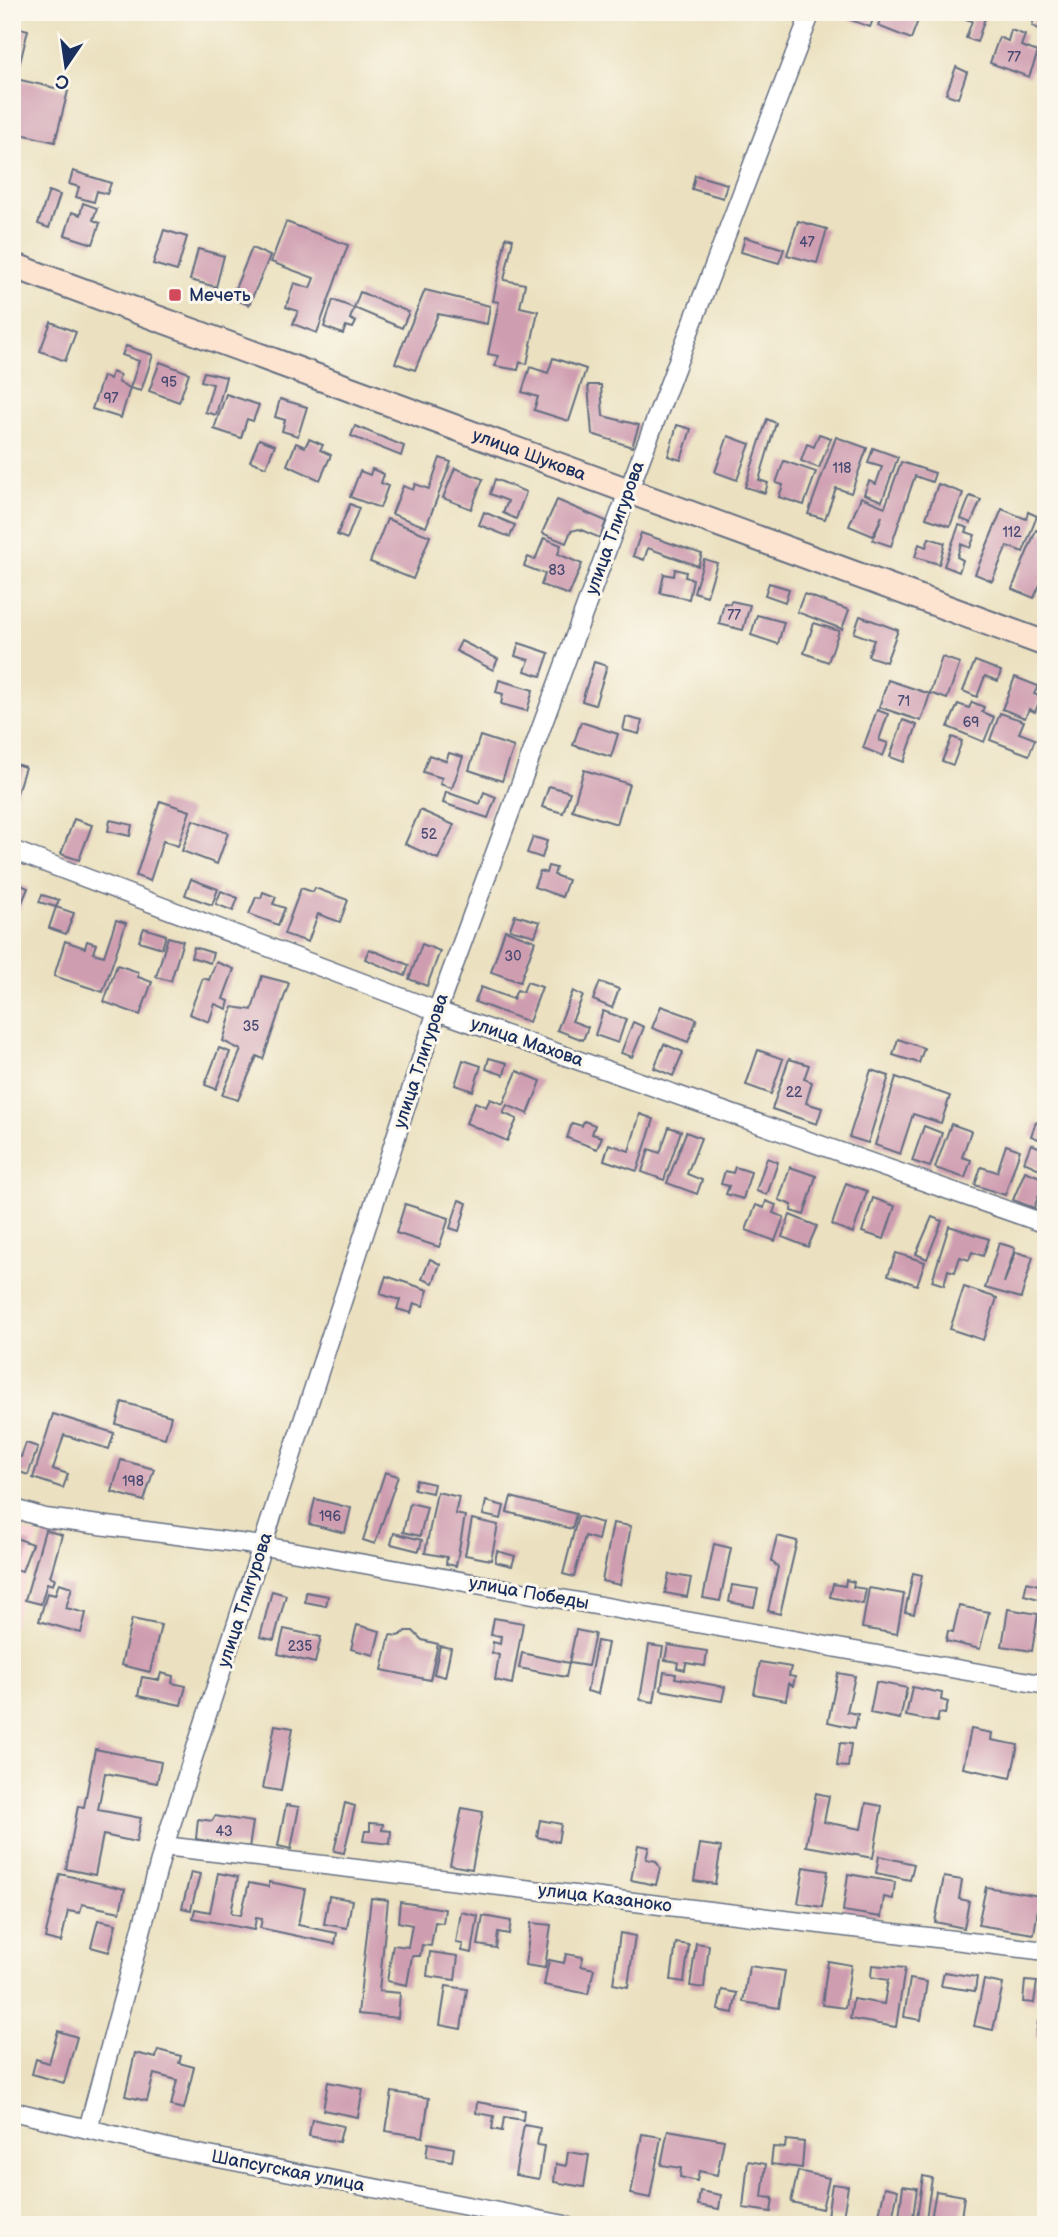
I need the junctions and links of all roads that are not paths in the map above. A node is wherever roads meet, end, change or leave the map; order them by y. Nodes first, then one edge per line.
1 (811, 12) edge
2 (12, 265) edge
3 (628, 492) junction
4 (1046, 644) edge
5 (12, 850) edge
6 (437, 1011) junction
7 (1046, 1224) edge
8 (12, 1508) edge
9 (263, 1546) junction
10 (1046, 1685) edge
11 (164, 1846) junction
12 (1046, 1951) edge
13 (12, 2111) edge
14 (88, 2129) junction
15 (565, 2225) edge

1 - 3 street, улица Тлигурова
2 - 3 main road, улица Шукова
3 - 4 main road, улица Шукова
3 - 6 street, улица Тлигурова
5 - 6 street, улица Махова
6 - 7 street, улица Махова
6 - 9 street, улица Тлигурова
8 - 9 street, улица Победы
9 - 10 street, улица Победы
9 - 11 street, улица Тлигурова
11 - 12 street, улица Казаноко
11 - 14 street, улица Тлигурова
13 - 14 street, Шапсугская улица
14 - 15 street, Шапсугская улица

